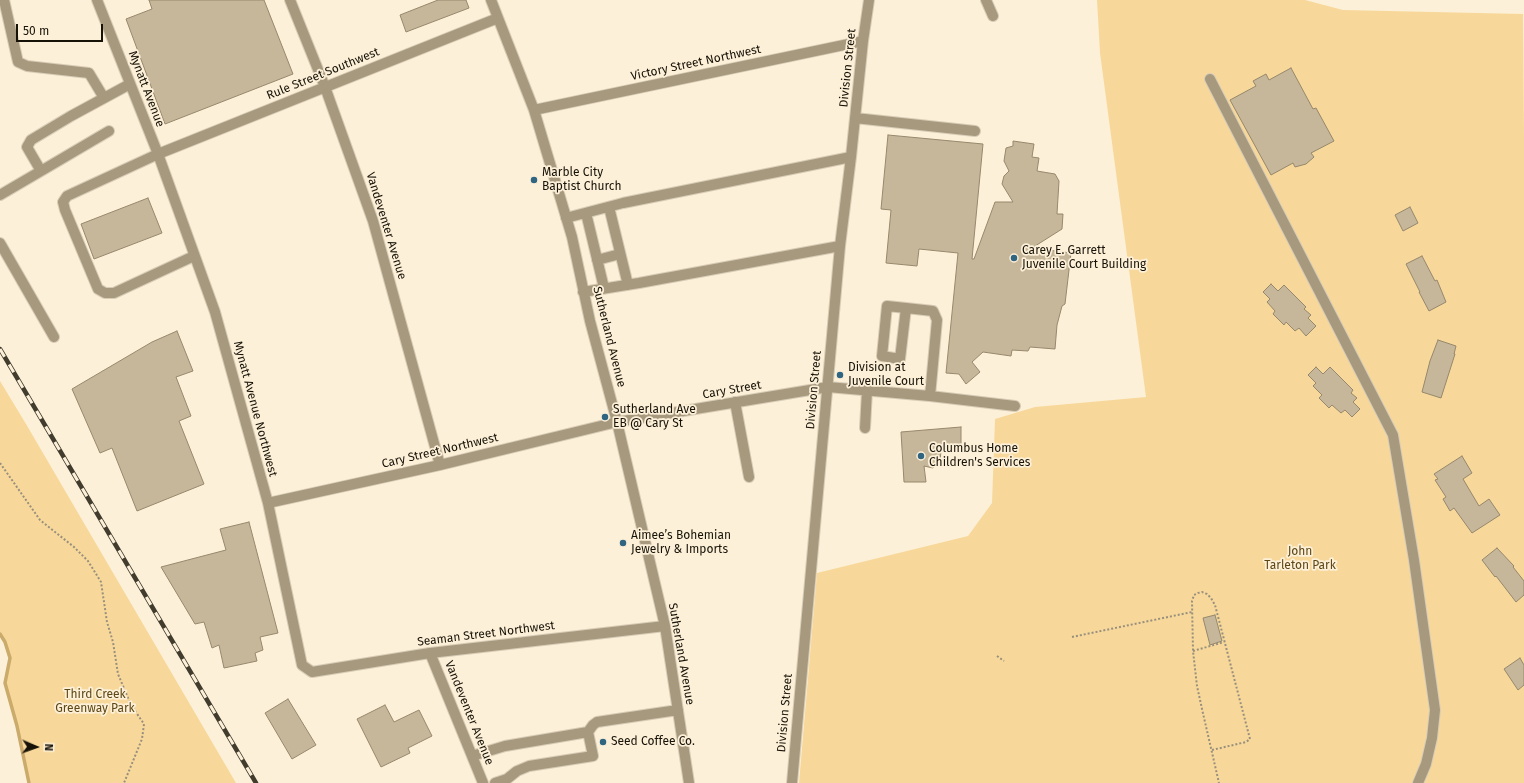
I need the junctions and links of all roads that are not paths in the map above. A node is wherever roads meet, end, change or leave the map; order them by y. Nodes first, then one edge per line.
1 (4, 0) edge
2 (97, 0) edge
3 (290, 0) edge
4 (491, 0) edge
5 (869, 0) edge
6 (986, 0) edge
7 (993, 16) dead end
8 (498, 18) junction
9 (863, 41) junction
10 (1210, 79) dead end
11 (130, 84) junction
12 (325, 87) junction
13 (104, 98) junction
14 (534, 110) junction
15 (855, 118) junction
16 (109, 131) dead end
17 (975, 132) dead end
18 (158, 154) junction
19 (851, 157) junction
20 (41, 171) junction
21 (0, 195) edge
22 (608, 207) junction
23 (586, 213) junction
24 (566, 218) junction
25 (0, 243) edge
26 (840, 246) junction
27 (620, 254) junction
28 (194, 256) junction
29 (597, 260) junction
30 (628, 285) junction
31 (604, 288) junction
32 (583, 292) junction
33 (906, 308) junction
34 (54, 337) dead end
35 (828, 387) junction
36 (868, 391) junction
37 (930, 396) junction
38 (735, 402) junction
39 (1015, 406) dead end
40 (617, 422) junction
41 (865, 428) dead end
42 (440, 465) junction
43 (749, 477) dead end
44 (268, 503) junction
45 (665, 626) junction
46 (430, 654) junction
47 (312, 672) joint
48 (678, 710) junction
49 (588, 732) junction
50 (472, 756) junction
51 (511, 781) edge
52 (483, 783) edge
53 (495, 783) edge
54 (689, 783) edge
55 (792, 783) edge
56 (1418, 783) edge

1 - 13 street
2 - 11 street, Mynatt Avenue
3 - 12 street, Vandeventer Avenue
4 - 8 street, Sutherland Avenue
5 - 9 street, Division Street
6 - 7 street
8 - 12 street, Rule Street Southwest
8 - 14 street, Sutherland Avenue
9 - 14 street, Victory Street Northwest
9 - 15 street, Division Street
10 - 56 street
11 - 13 street
11 - 18 street, Mynatt Avenue
12 - 18 street, Rule Street Southwest
12 - 42 street, Vandeventer Avenue
13 - 20 street
14 - 24 street, Sutherland Avenue
15 - 17 street
15 - 19 street, Division Street
16 - 20 street
18 - 28 street, Mynatt Avenue Northwest
18 - 28 street, Rule Street Southwest
19 - 22 street
19 - 26 street, Division Street
20 - 21 street
22 - 23 street
22 - 27 street
23 - 24 street
23 - 29 street
24 - 32 street, Sutherland Avenue
25 - 34 street
26 - 30 street
26 - 35 street, Division Street
27 - 29 street
27 - 30 street
28 - 44 street, Mynatt Avenue Northwest
29 - 31 street
30 - 31 street
31 - 32 street
32 - 40 street, Sutherland Avenue
33 - 33 street
33 - 37 street
35 - 36 street, Cary Street
35 - 38 street, Cary Street
35 - 55 street, Division Street
36 - 37 street, Cary Street
36 - 41 street
37 - 39 street, Cary Street
38 - 40 street, Cary Street
38 - 43 street
40 - 42 street, Cary Street Northwest
40 - 45 street, Sutherland Avenue
42 - 44 street, Cary Street Northwest
44 - 47 street, Mynatt Avenue Northwest
45 - 46 street, Seaman Street Northwest
45 - 48 street, Sutherland Avenue
46 - 47 street, Seaman Street Northwest
46 - 50 street, Vandeventer Avenue
48 - 49 street
48 - 54 street, Sutherland Avenue
49 - 50 street
49 - 51 street
50 - 52 street, Vandeventer Avenue
51 - 53 street

